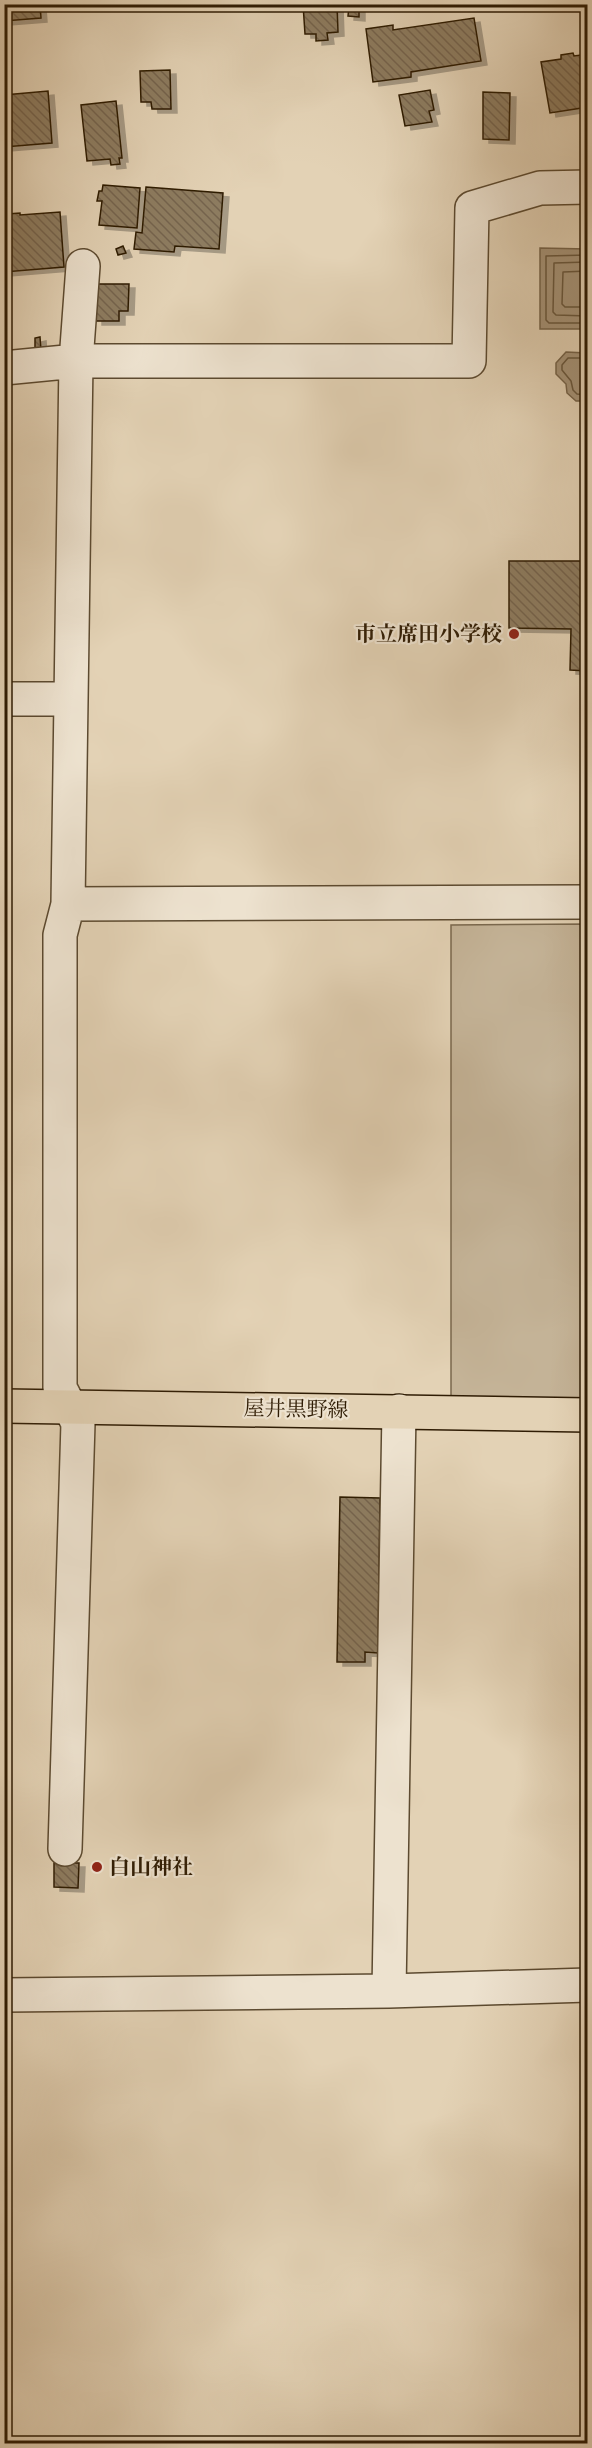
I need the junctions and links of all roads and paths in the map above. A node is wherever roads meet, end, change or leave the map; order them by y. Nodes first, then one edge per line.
1 (588, 187) edge
2 (83, 266) dead end
3 (76, 361) junction
4 (4, 368) edge
5 (4, 699) edge
6 (72, 699) junction
7 (588, 902) edge
8 (68, 904) junction
9 (4, 1406) edge
10 (68, 1406) junction
11 (399, 1411) junction
12 (588, 1415) edge
13 (64, 1849) dead end
14 (588, 1985) edge
15 (389, 1991) junction
16 (4, 1995) edge

1 - 3 street
2 - 3 street
3 - 4 street
3 - 6 street
5 - 6 street
6 - 8 street
7 - 8 street
8 - 10 street
9 - 10 main road, 屋井黒野線
10 - 11 main road, 屋井黒野線
10 - 13 street
11 - 12 main road, 屋井黒野線
11 - 15 street
14 - 15 street
15 - 16 street

